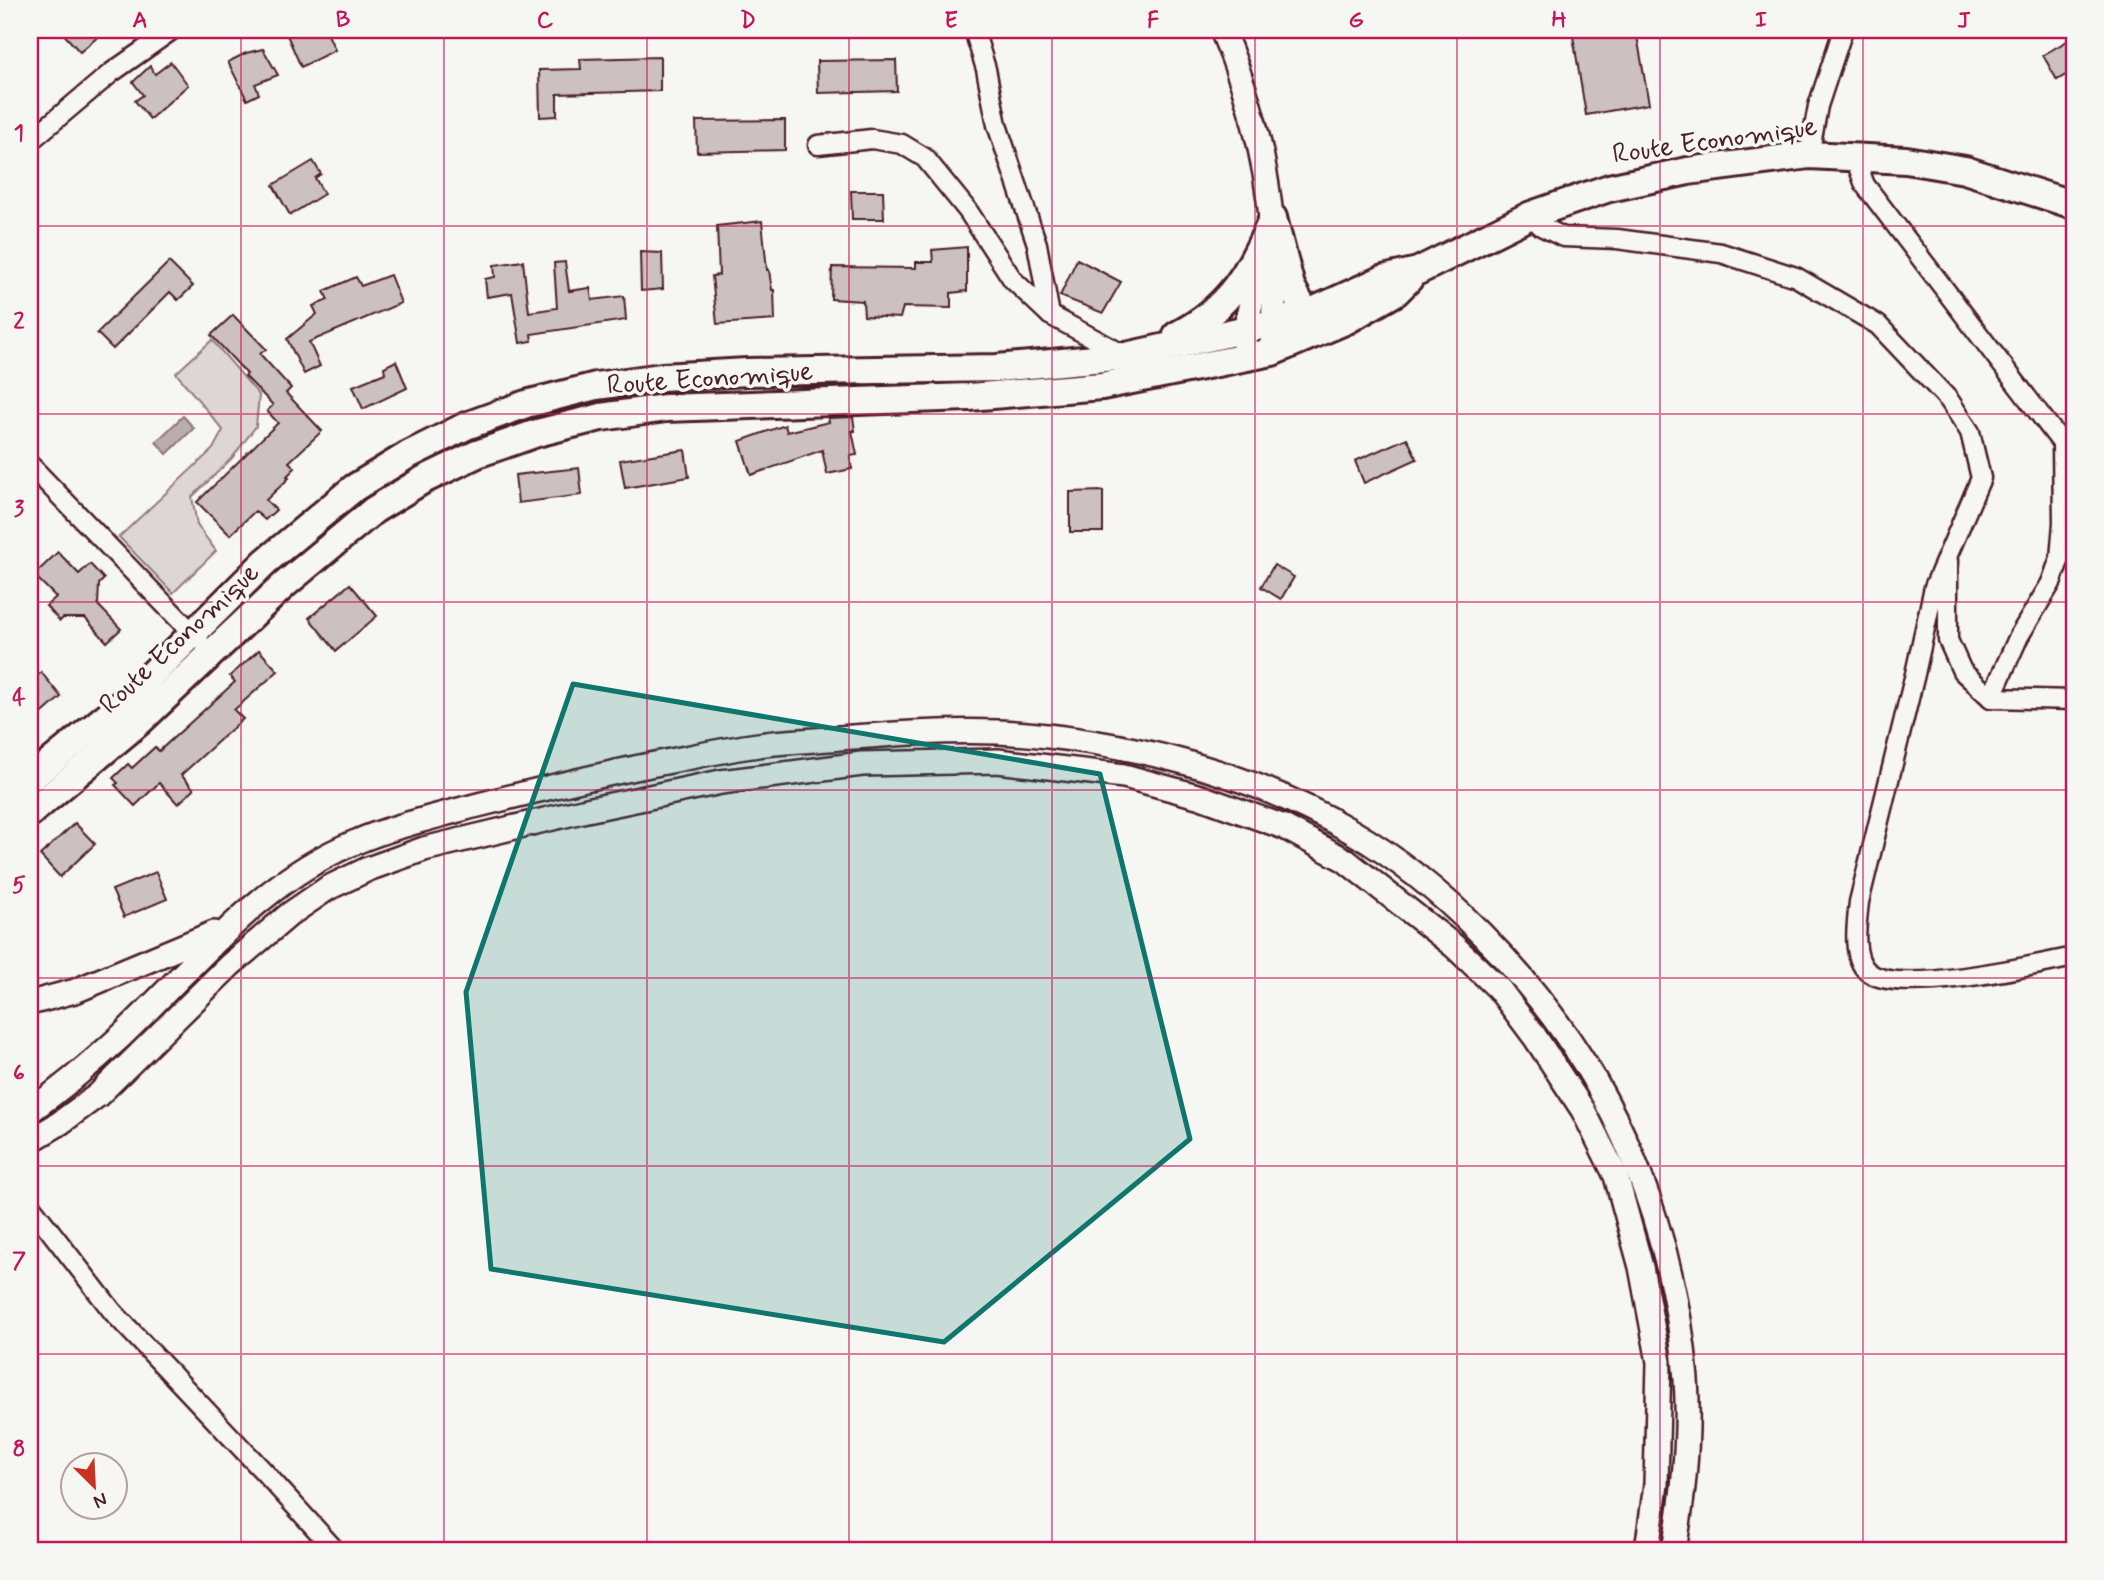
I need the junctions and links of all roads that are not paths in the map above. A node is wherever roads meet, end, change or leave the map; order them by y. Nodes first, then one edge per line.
1 (172, 30) edge
2 (974, 30) edge
3 (1222, 30) edge
4 (1843, 30) edge
5 (30, 141) edge
6 (818, 145) dead end
7 (1809, 155) junction
8 (1854, 156) junction
9 (2074, 205) edge
10 (1531, 215) junction
11 (1273, 218) junction
12 (1418, 271) junction
13 (1306, 314) junction
14 (1050, 315) junction
15 (1274, 323) junction
16 (1245, 329) junction
17 (1272, 352) junction
18 (1130, 354) junction
19 (1244, 359) junction
20 (965, 368) junction
21 (969, 397) junction
22 (2062, 443) junction
23 (2074, 459) edge
24 (30, 465) edge
25 (1948, 554) junction
26 (202, 644) junction
27 (1991, 698) junction
28 (2074, 700) edge
29 (30, 779) edge
30 (30, 813) edge
31 (273, 890) junction
32 (2074, 957) edge
33 (30, 1003) edge
34 (30, 1111) edge
35 (30, 1141) edge
36 (30, 1205) edge
37 (335, 1550) edge
38 (1647, 1550) edge
39 (1674, 1550) edge

1 - 5 street
2 - 14 street
3 - 11 main road
4 - 7 street
6 - 14 street
7 - 8 highway, Route Economique
7 - 10 highway, Route Economique
8 - 9 highway, Route Economique
8 - 22 street
10 - 12 highway, Route Economique
10 - 25 street
11 - 13 highway
11 - 15 main road
11 - 16 main road
11 - 18 highway
12 - 13 highway, Route Economique
12 - 17 highway, Route Economique
13 - 15 highway, Route Economique
14 - 18 street
15 - 16 highway, Route Economique
15 - 17 main road
16 - 18 highway, Route Economique
16 - 19 main road
17 - 19 highway, Route Economique
18 - 20 highway, Route Economique
19 - 21 highway, Route Economique
20 - 21 highway
20 - 26 highway, Route Economique
21 - 26 highway, Route Economique
22 - 23 street
22 - 27 street
24 - 26 street
25 - 27 street
25 - 32 street
26 - 29 highway, Route Economique
26 - 30 highway, Route Economique
27 - 28 street
31 - 33 main road
31 - 34 main road
31 - 39 main road
35 - 38 main road
36 - 37 street

